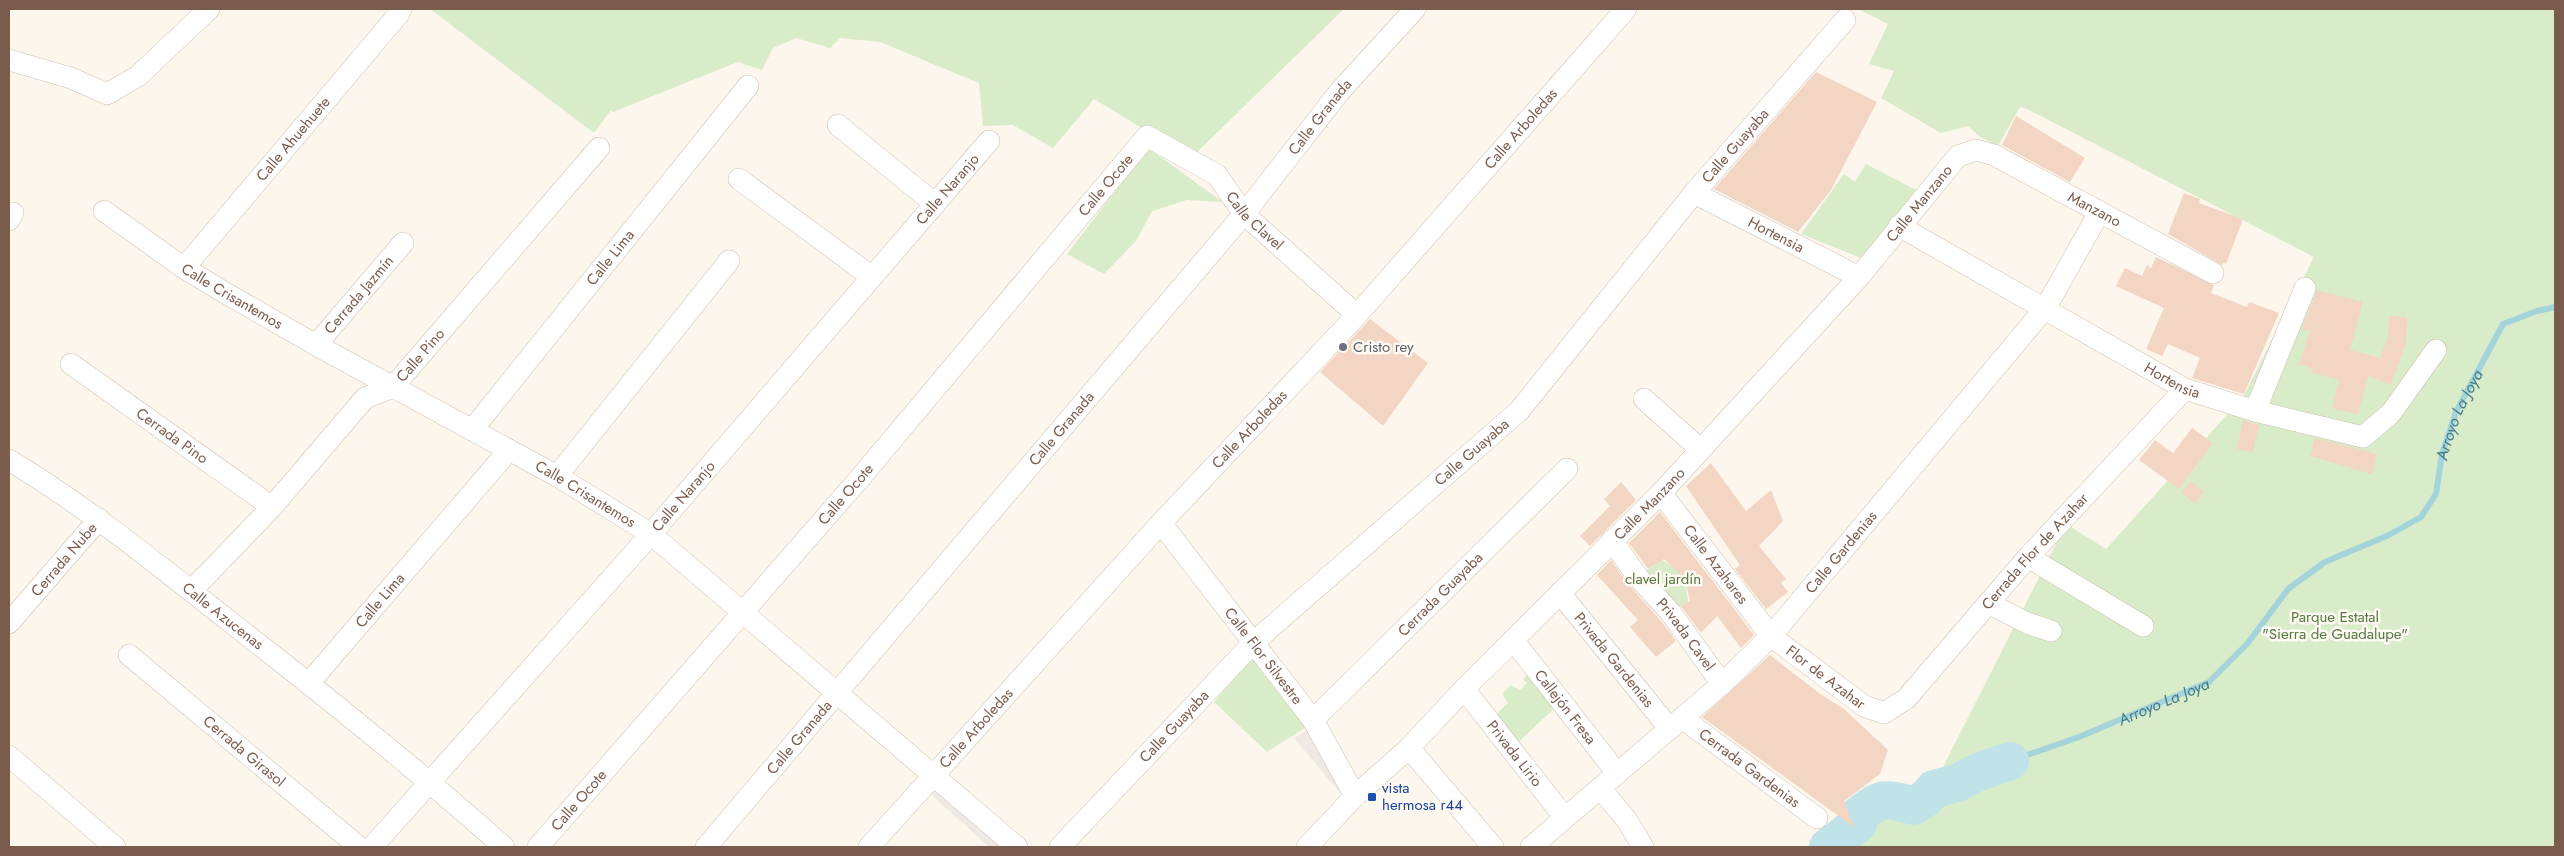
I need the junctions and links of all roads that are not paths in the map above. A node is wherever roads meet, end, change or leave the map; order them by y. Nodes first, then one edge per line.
1 (210, 9) edge
2 (401, 9) edge
3 (1415, 9) edge
4 (1626, 9) edge
5 (1845, 20) dead end
6 (9, 60) edge
7 (748, 86) dead end
8 (838, 125) dead end
9 (1147, 136) joint
10 (989, 141) dead end
11 (599, 148) dead end
12 (1976, 150) joint
13 (739, 179) dead end
14 (1694, 194) junction
15 (935, 204) junction
16 (104, 211) dead end
17 (2099, 213) junction
18 (1244, 214) junction
19 (1899, 226) junction
20 (403, 243) dead end
21 (729, 261) dead end
22 (184, 268) junction
23 (2213, 273) dead end
24 (872, 277) junction
25 (1859, 278) junction
26 (2305, 288) dead end
27 (2046, 307) junction
28 (1358, 314) junction
29 (316, 346) junction
30 (2436, 350) dead end
31 (71, 364) dead end
32 (393, 387) junction
33 (2185, 389) junction
34 (1644, 399) dead end
35 (2255, 410) junction
36 (472, 430) junction
37 (1700, 449) junction
38 (509, 450) junction
39 (9, 460) edge
40 (1567, 469) dead end
41 (557, 476) junction
42 (1661, 493) junction
43 (272, 507) junction
44 (99, 519) junction
45 (1161, 523) junction
46 (651, 534) junction
47 (1612, 540) junction
48 (2028, 557) junction
49 (191, 591) junction
50 (1560, 593) junction
51 (1988, 603) junction
52 (743, 612) junction
53 (9, 624) edge
54 (2143, 626) dead end
55 (2051, 631) dead end
56 (1771, 636) junction
57 (1512, 640) junction
58 (1254, 642) junction
59 (129, 656) dead end
60 (309, 683) junction
61 (1722, 684) junction
62 (1464, 689) junction
63 (838, 692) junction
64 (1884, 713) joint
65 (1313, 720) junction
66 (1676, 723) junction
67 (1409, 748) junction
68 (9, 756) edge
69 (1617, 774) junction
70 (933, 775) junction
71 (430, 781) junction
72 (1600, 788) junction
73 (1355, 796) junction
74 (1565, 818) junction
75 (1817, 818) dead end
76 (115, 847) edge
77 (359, 847) edge
78 (372, 847) edge
79 (504, 847) edge
80 (538, 847) edge
81 (706, 847) edge
82 (869, 847) edge
83 (1017, 847) edge
84 (1060, 847) edge
85 (1307, 847) edge
86 (1493, 847) edge
87 (1531, 847) edge
88 (1643, 847) edge

1 - 6 street
2 - 22 street, Calle Ahuehuete
3 - 18 street, Calle Granada
4 - 28 street, Calle Arboledas
5 - 14 street, Calle Guayaba
7 - 36 street, Calle Lima
8 - 15 street
9 - 18 street, Calle Clavel
9 - 52 street, Calle Ocote
10 - 15 street, Calle Naranjo
11 - 32 street, Calle Pino
12 - 17 street, Manzano
12 - 19 street, Calle Manzano
13 - 24 street
14 - 25 street, Hortensia
14 - 58 street, Calle Guayaba
15 - 24 street, Calle Naranjo
16 - 22 street, Calle Crisantemos
17 - 23 street, Manzano
17 - 27 street, Calle Gardenias
18 - 28 street, Calle Clavel
18 - 63 street, Calle Granada
19 - 25 street, Calle Manzano
19 - 27 street, Hortensia
20 - 29 street, Cerrada Jazmín
21 - 41 street
22 - 29 street, Calle Crisantemos
24 - 46 street, Calle Naranjo
25 - 37 street, Calle Manzano
26 - 35 street
27 - 33 street, Hortensia
27 - 56 street, Calle Gardenias
28 - 45 street, Calle Arboledas
29 - 32 street, Calle Crisantemos
30 - 35 street, Hortensia
31 - 43 street, Cerrada Pino
32 - 36 street, Calle Crisantemos
32 - 43 street, Calle Pino
33 - 35 street, Hortensia
33 - 48 street, Cerrada Flor de Azahar
34 - 37 street
36 - 38 street, Calle Crisantemos
37 - 42 street, Calle Manzano
38 - 41 street, Calle Crisantemos
38 - 60 street, Calle Lima
39 - 44 street, Calle Azucenas
40 - 65 street, Cerrada Guayaba
41 - 46 street, Calle Crisantemos
42 - 47 street, Calle Manzano
42 - 56 street, Calle Azahares
43 - 49 street, Calle Pino
44 - 49 street, Calle Azucenas
44 - 53 street, Cerrada Nube
45 - 58 street, Calle Flor Silvestre
45 - 70 street, Calle Arboledas
46 - 52 street, Calle Crisantemos
46 - 71 street, Calle Naranjo
47 - 50 street, Calle Manzano
47 - 61 street, Privada Cavel
48 - 51 street, Cerrada Flor de Azahar
48 - 54 street
49 - 60 street, Calle Azucenas
50 - 57 street, Calle Manzano
50 - 66 street, Privada Gardenias
51 - 55 street
51 - 64 street, Cerrada Flor de Azahar
52 - 63 street, Calle Crisantemos
52 - 80 street, Calle Ocote
56 - 61 street, Calle Gardenias
56 - 64 street, Flor de Azahar
57 - 62 street, Calle Manzano
57 - 69 street, Callejón Fresa
58 - 65 street, Calle Flor Silvestre
58 - 84 street, Calle Guayaba
59 - 77 street, Cerrada Girasol
60 - 71 street, Calle Azucenas
61 - 66 street, Calle Gardenias
62 - 67 street, Calle Manzano
62 - 74 street, Privada Lirio
63 - 70 street, Calle Crisantemos
63 - 81 street, Calle Granada
65 - 73 street, Calle Flor Silvestre
66 - 69 street, Calle Gardenias
66 - 75 street, Cerrada Gardenias
67 - 73 street, Calle Manzano
67 - 86 street
68 - 76 street
69 - 72 street, Calle Gardenias
70 - 82 street, Calle Arboledas
70 - 83 street, Calle Crisantemos
71 - 78 street, Calle Naranjo
71 - 79 street, Calle Azucenas
72 - 74 street, Calle Gardenias
72 - 88 street
73 - 85 street, Calle Manzano
74 - 87 street, Calle Gardenias

